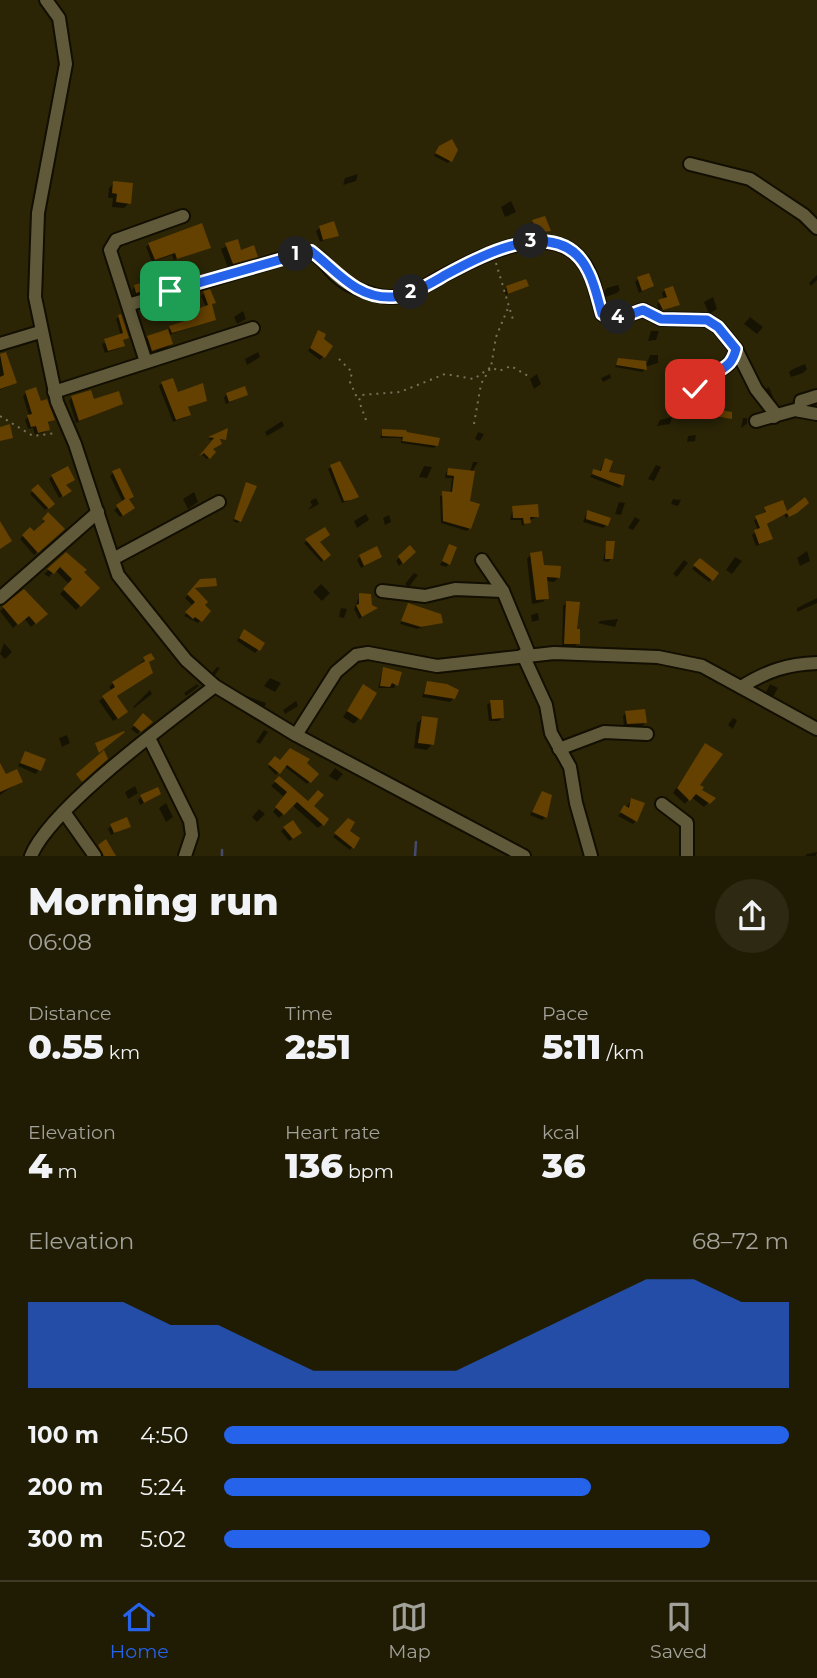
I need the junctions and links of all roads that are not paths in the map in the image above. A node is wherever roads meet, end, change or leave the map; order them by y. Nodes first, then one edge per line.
1 (46, 0) edge
2 (690, 164) dead end
3 (183, 216) dead end
4 (817, 228) edge
5 (128, 305) junction
6 (253, 328) dead end
7 (40, 332) junction
8 (0, 344) edge
9 (736, 349) junction
10 (146, 362) junction
11 (695, 389) dead end
12 (54, 391) junction
13 (817, 396) edge
14 (800, 410) junction
15 (817, 414) edge
16 (774, 417) junction
17 (756, 421) dead end
18 (219, 502) dead end
19 (98, 512) junction
20 (113, 559) junction
21 (482, 560) dead end
22 (382, 591) dead end
23 (503, 591) junction
24 (0, 597) edge
25 (526, 655) junction
26 (817, 663) edge
27 (215, 686) junction
28 (741, 688) junction
29 (817, 729) edge
30 (647, 734) dead end
31 (296, 735) junction
32 (149, 738) junction
33 (559, 749) junction
34 (662, 804) dead end
35 (64, 812) junction
36 (32, 856) edge
37 (95, 856) edge
38 (185, 856) edge
39 (524, 856) edge
40 (591, 856) edge
41 (687, 856) edge

1 - 7 street
2 - 4 street
3 - 5 street
5 - 9 street
5 - 10 street
6 - 10 street
7 - 8 street
7 - 12 street
9 - 11 street
9 - 16 street
10 - 12 street
12 - 19 street
13 - 14 street
14 - 15 street
14 - 16 street
16 - 17 street
18 - 20 street
19 - 20 street
19 - 24 street
20 - 27 street
21 - 23 street
22 - 23 street
23 - 25 street
25 - 28 street
25 - 31 street
25 - 33 street
26 - 28 street
27 - 31 street
27 - 32 street
28 - 29 street
30 - 33 street
31 - 39 street
32 - 35 street
32 - 38 street
33 - 40 street
34 - 41 street
35 - 36 street
35 - 37 street

